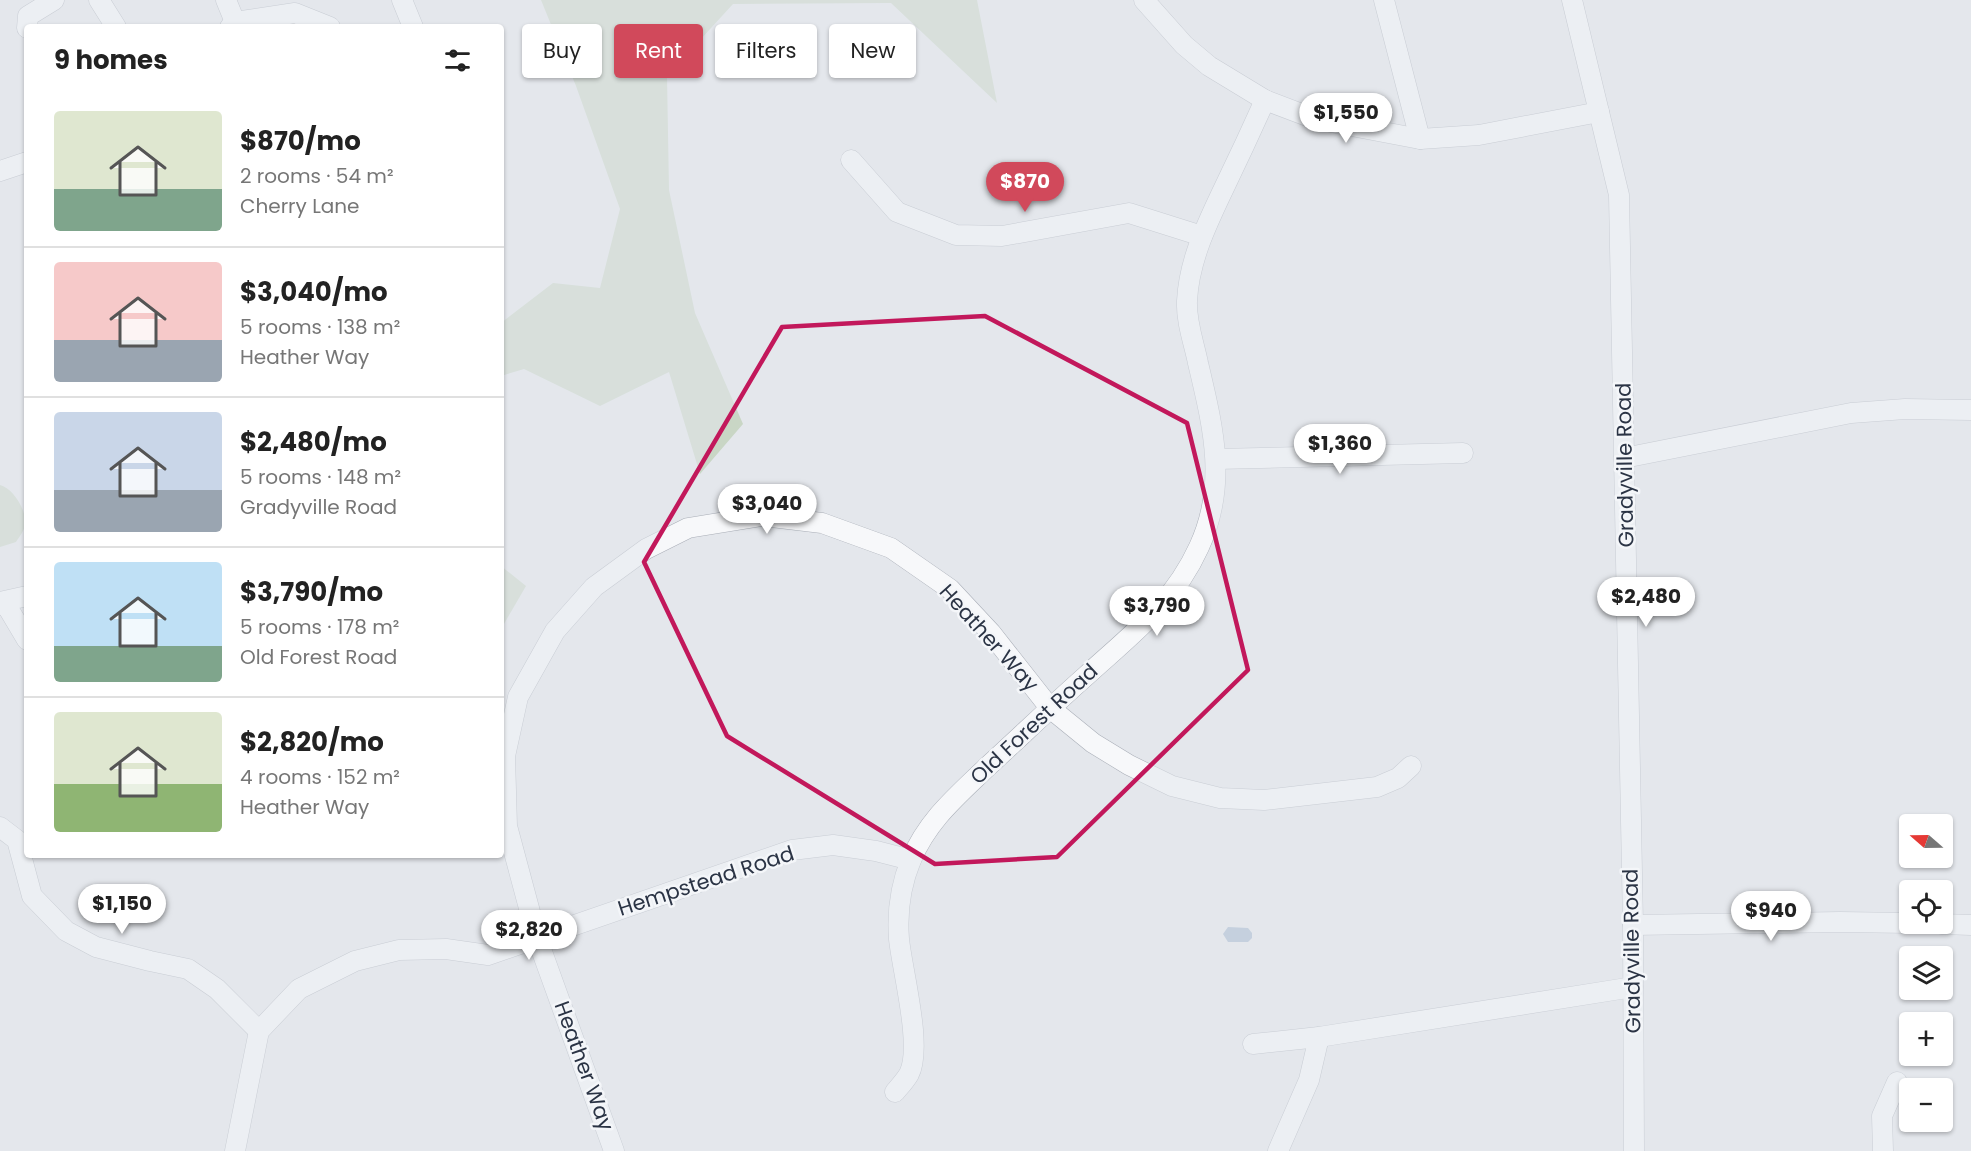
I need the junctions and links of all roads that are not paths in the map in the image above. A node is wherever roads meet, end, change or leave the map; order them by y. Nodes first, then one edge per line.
1 (54, 0) edge
2 (99, 0) edge
3 (226, 0) edge
4 (402, 0) edge
5 (1143, 0) edge
6 (1384, 0) edge
7 (1572, 0) edge
8 (27, 24) edge
9 (114, 24) edge
10 (233, 24) edge
11 (322, 24) edge
12 (411, 24) edge
13 (1265, 100) junction
14 (1599, 112) junction
15 (1420, 139) junction
16 (851, 160) dead end
17 (24, 163) edge
18 (0, 171) edge
19 (1202, 236) junction
20 (1971, 410) edge
21 (1463, 453) dead end
22 (1624, 458) junction
23 (1216, 459) junction
24 (24, 597) edge
25 (0, 602) edge
26 (24, 635) edge
27 (1050, 708) junction
28 (1411, 766) dead end
29 (0, 828) edge
30 (911, 860) junction
31 (1899, 923) edge
32 (1953, 924) edge
33 (1633, 925) junction
34 (1971, 925) edge
35 (537, 939) junction
36 (1633, 987) junction
37 (259, 1030) junction
38 (1319, 1037) junction
39 (1253, 1044) dead end
40 (1897, 1082) dead end
41 (894, 1092) dead end
42 (235, 1151) edge
43 (614, 1151) edge
44 (1278, 1151) edge
45 (1634, 1151) edge
46 (1883, 1151) edge

1 - 8 street
2 - 9 street
3 - 10 street
4 - 12 street
5 - 13 street
6 - 15 street
7 - 14 street, Gradyville Road
10 - 11 street
13 - 15 street
13 - 19 street, Old Forest Road
14 - 15 street
14 - 22 street, Gradyville Road
16 - 19 street
17 - 18 street
19 - 23 street, Old Forest Road
20 - 22 street
21 - 23 street
22 - 33 street, Gradyville Road
23 - 27 street, Old Forest Road
24 - 25 street
25 - 26 street
27 - 28 street, Heather Way
27 - 30 street, Old Forest Road
27 - 35 street, Heather Way
29 - 37 street
30 - 35 street, Hempstead Road
30 - 41 street, Old Forest Road
31 - 33 street
32 - 34 street
33 - 36 street, Gradyville Road
35 - 37 street, Hempstead Road
35 - 43 street, Heather Way
36 - 38 street
36 - 45 street, Gradyville Road
37 - 42 street
38 - 39 street
38 - 44 street
40 - 46 street

